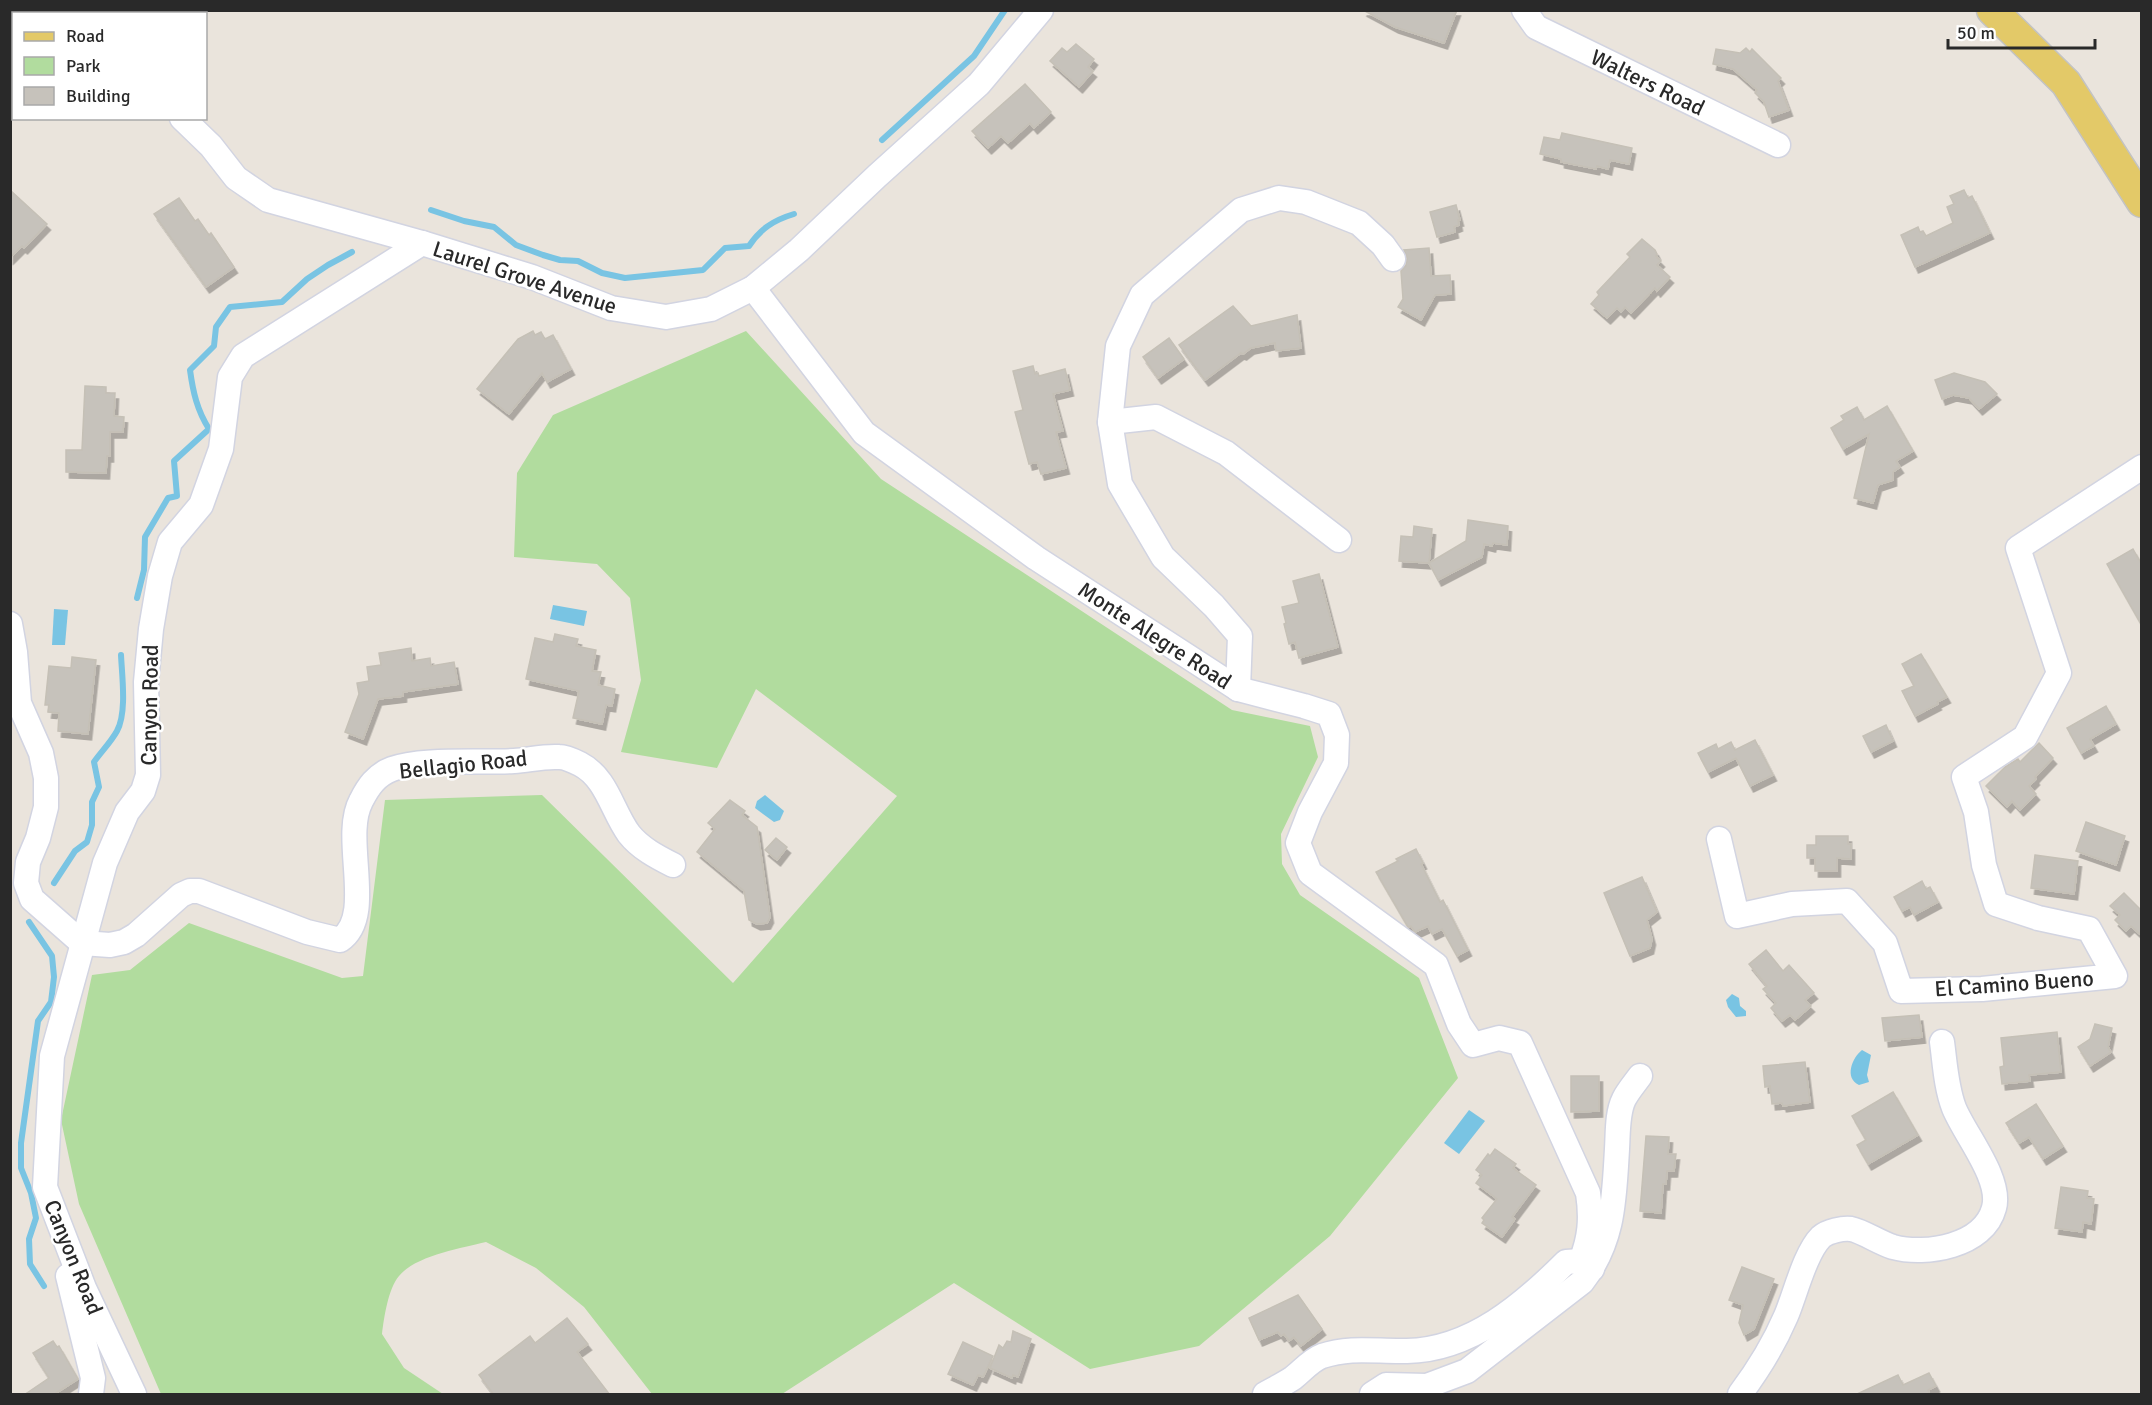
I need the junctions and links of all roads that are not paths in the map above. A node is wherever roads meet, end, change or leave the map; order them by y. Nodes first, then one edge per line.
1 (1041, 10) edge
2 (1524, 10) edge
3 (1992, 10) edge
4 (184, 120) edge
5 (1778, 145) dead end
6 (2142, 202) edge
7 (422, 243) junction
8 (1393, 259) dead end
9 (753, 288) junction
10 (1110, 422) junction
11 (2142, 467) edge
12 (1339, 540) dead end
13 (10, 624) edge
14 (1238, 689) junction
15 (1719, 839) dead end
16 (673, 865) dead end
17 (82, 943) junction
18 (1942, 1042) dead end
19 (1640, 1076) dead end
20 (45, 1187) junction
21 (1586, 1265) junction
22 (91, 1395) edge
23 (134, 1395) edge
24 (1265, 1395) edge
25 (1372, 1395) edge
26 (1740, 1395) edge

1 - 9 street, Laurel Grove Avenue
2 - 5 street, Walters Road
3 - 6 main road
4 - 7 street, Laurel Grove Avenue
7 - 9 street, Laurel Grove Avenue
7 - 17 street, Canyon Road
8 - 10 street
9 - 14 street, Monte Alegre Road
10 - 12 street
10 - 14 street
11 - 15 street, El Camino Bueno
13 - 17 street
14 - 21 street, Monte Alegre Road
16 - 17 street, Bellagio Road
17 - 20 street, Canyon Road
18 - 26 street
19 - 21 street
20 - 22 street
20 - 23 street, Canyon Road
21 - 24 street
21 - 25 street

